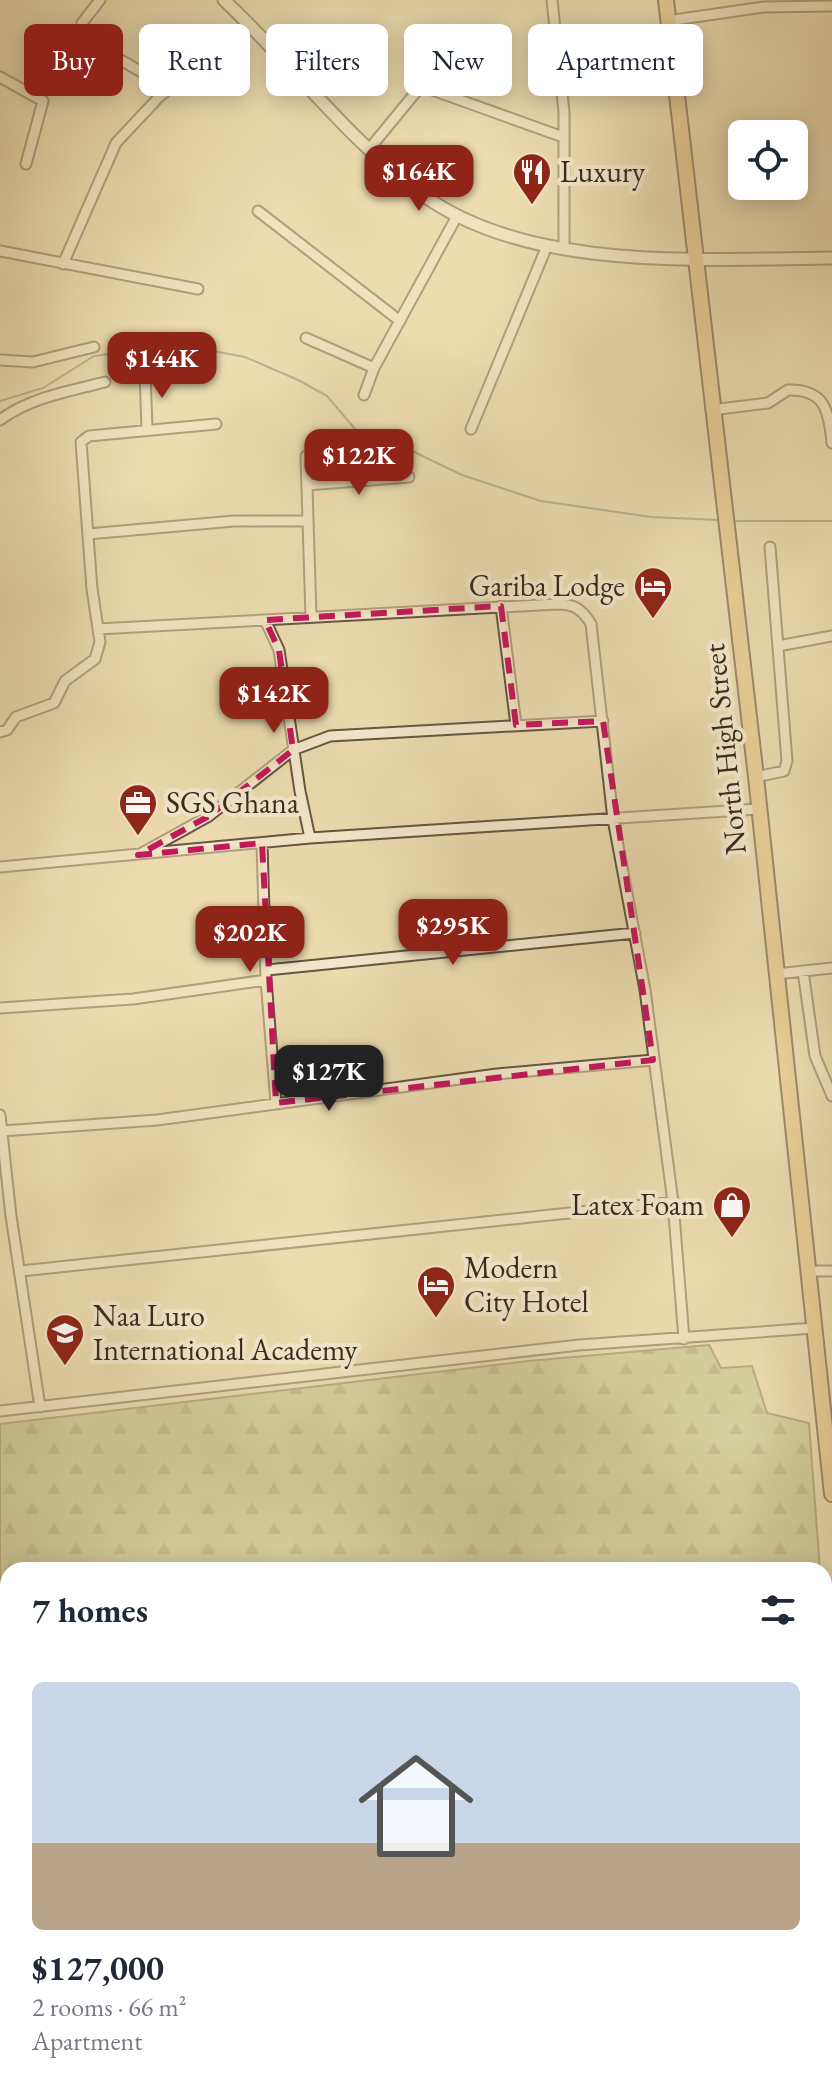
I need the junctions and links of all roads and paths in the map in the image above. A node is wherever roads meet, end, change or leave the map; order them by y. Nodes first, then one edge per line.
1 (100, 0) edge
2 (224, 0) edge
3 (552, 0) edge
4 (666, 0) edge
5 (832, 6) edge
6 (667, 21) junction
7 (249, 23) joint
8 (266, 40) edge
9 (139, 70) edge
10 (0, 77) edge
11 (162, 96) edge
12 (320, 96) edge
13 (563, 137) junction
14 (370, 148) junction
15 (26, 164) dead end
16 (258, 211) dead end
17 (457, 216) junction
18 (547, 246) junction
19 (564, 247) junction
20 (0, 251) edge
21 (832, 258) edge
22 (697, 260) junction
23 (63, 264) junction
24 (198, 289) dead end
25 (400, 321) junction
26 (306, 338) dead end
27 (94, 347) dead end
28 (0, 360) edge
29 (374, 368) junction
30 (145, 371) dead end
31 (105, 382) dead end
32 (364, 395) dead end
33 (711, 410) junction
34 (0, 420) edge
35 (216, 424) dead end
36 (471, 429) dead end
37 (147, 430) junction
38 (832, 443) edge
39 (306, 456) dead end
40 (409, 477) dead end
41 (307, 485) junction
42 (308, 521) junction
43 (88, 534) junction
44 (770, 547) dead end
45 (501, 606) junction
46 (311, 617) junction
47 (265, 620) junction
48 (98, 629) junction
49 (832, 636) edge
50 (778, 646) junction
51 (603, 721) junction
52 (516, 725) junction
53 (0, 732) edge
54 (293, 750) junction
55 (756, 777) junction
56 (758, 809) junction
57 (613, 819) junction
58 (310, 838) junction
59 (262, 843) junction
60 (138, 855) junction
61 (0, 867) edge
62 (635, 933) junction
63 (832, 968) edge
64 (803, 971) junction
65 (776, 974) junction
66 (267, 975) junction
67 (0, 1008) edge
68 (653, 1060) junction
69 (832, 1096) edge
70 (276, 1103) junction
71 (0, 1115) edge
72 (2, 1131) edge
73 (673, 1202) junction
74 (21, 1271) junction
75 (809, 1271) junction
76 (832, 1271) edge
77 (815, 1328) junction
78 (684, 1339) junction
79 (40, 1407) junction
80 (0, 1411) edge
81 (832, 1494) edge

1 - 9 street
2 - 7 street
3 - 13 street
4 - 6 highway, North High Street
5 - 6 street
6 - 22 highway, North High Street
7 - 8 street
10 - 15 street
11 - 23 street
12 - 14 street
13 - 14 street
13 - 19 street
14 - 17 street
16 - 25 street
17 - 18 street
17 - 25 street
18 - 19 street
18 - 36 street
19 - 22 street
20 - 23 street
21 - 22 street
22 - 33 highway, North High Street
23 - 24 street
25 - 29 street
26 - 29 street
27 - 28 street
29 - 32 street
30 - 37 street
31 - 34 street
33 - 38 street
33 - 55 highway, North High Street
35 - 37 street
37 - 43 street
39 - 41 street
40 - 41 street
41 - 42 street
42 - 43 street
42 - 46 street
43 - 48 street
44 - 50 street
45 - 46 street
45 - 51 street
45 - 52 street
46 - 47 street
47 - 48 street
47 - 54 street
48 - 53 street
49 - 50 street
50 - 55 street
51 - 52 street
51 - 57 street
52 - 54 street
54 - 58 street
54 - 60 street
55 - 56 highway, North High Street
56 - 57 street
56 - 65 highway, North High Street
57 - 58 street
57 - 62 street
58 - 59 street
59 - 60 street
59 - 66 street
60 - 61 street
62 - 66 street
62 - 68 street
63 - 64 street
64 - 65 street
64 - 69 street
65 - 75 highway, North High Street
66 - 67 street
66 - 70 street
68 - 70 street
68 - 73 street
70 - 72 street
71 - 72 street
72 - 74 street
73 - 74 street
73 - 78 street
74 - 79 street
75 - 76 street
75 - 77 highway, North High Street
77 - 78 street
77 - 81 highway, North High Street
78 - 79 street
79 - 80 street

